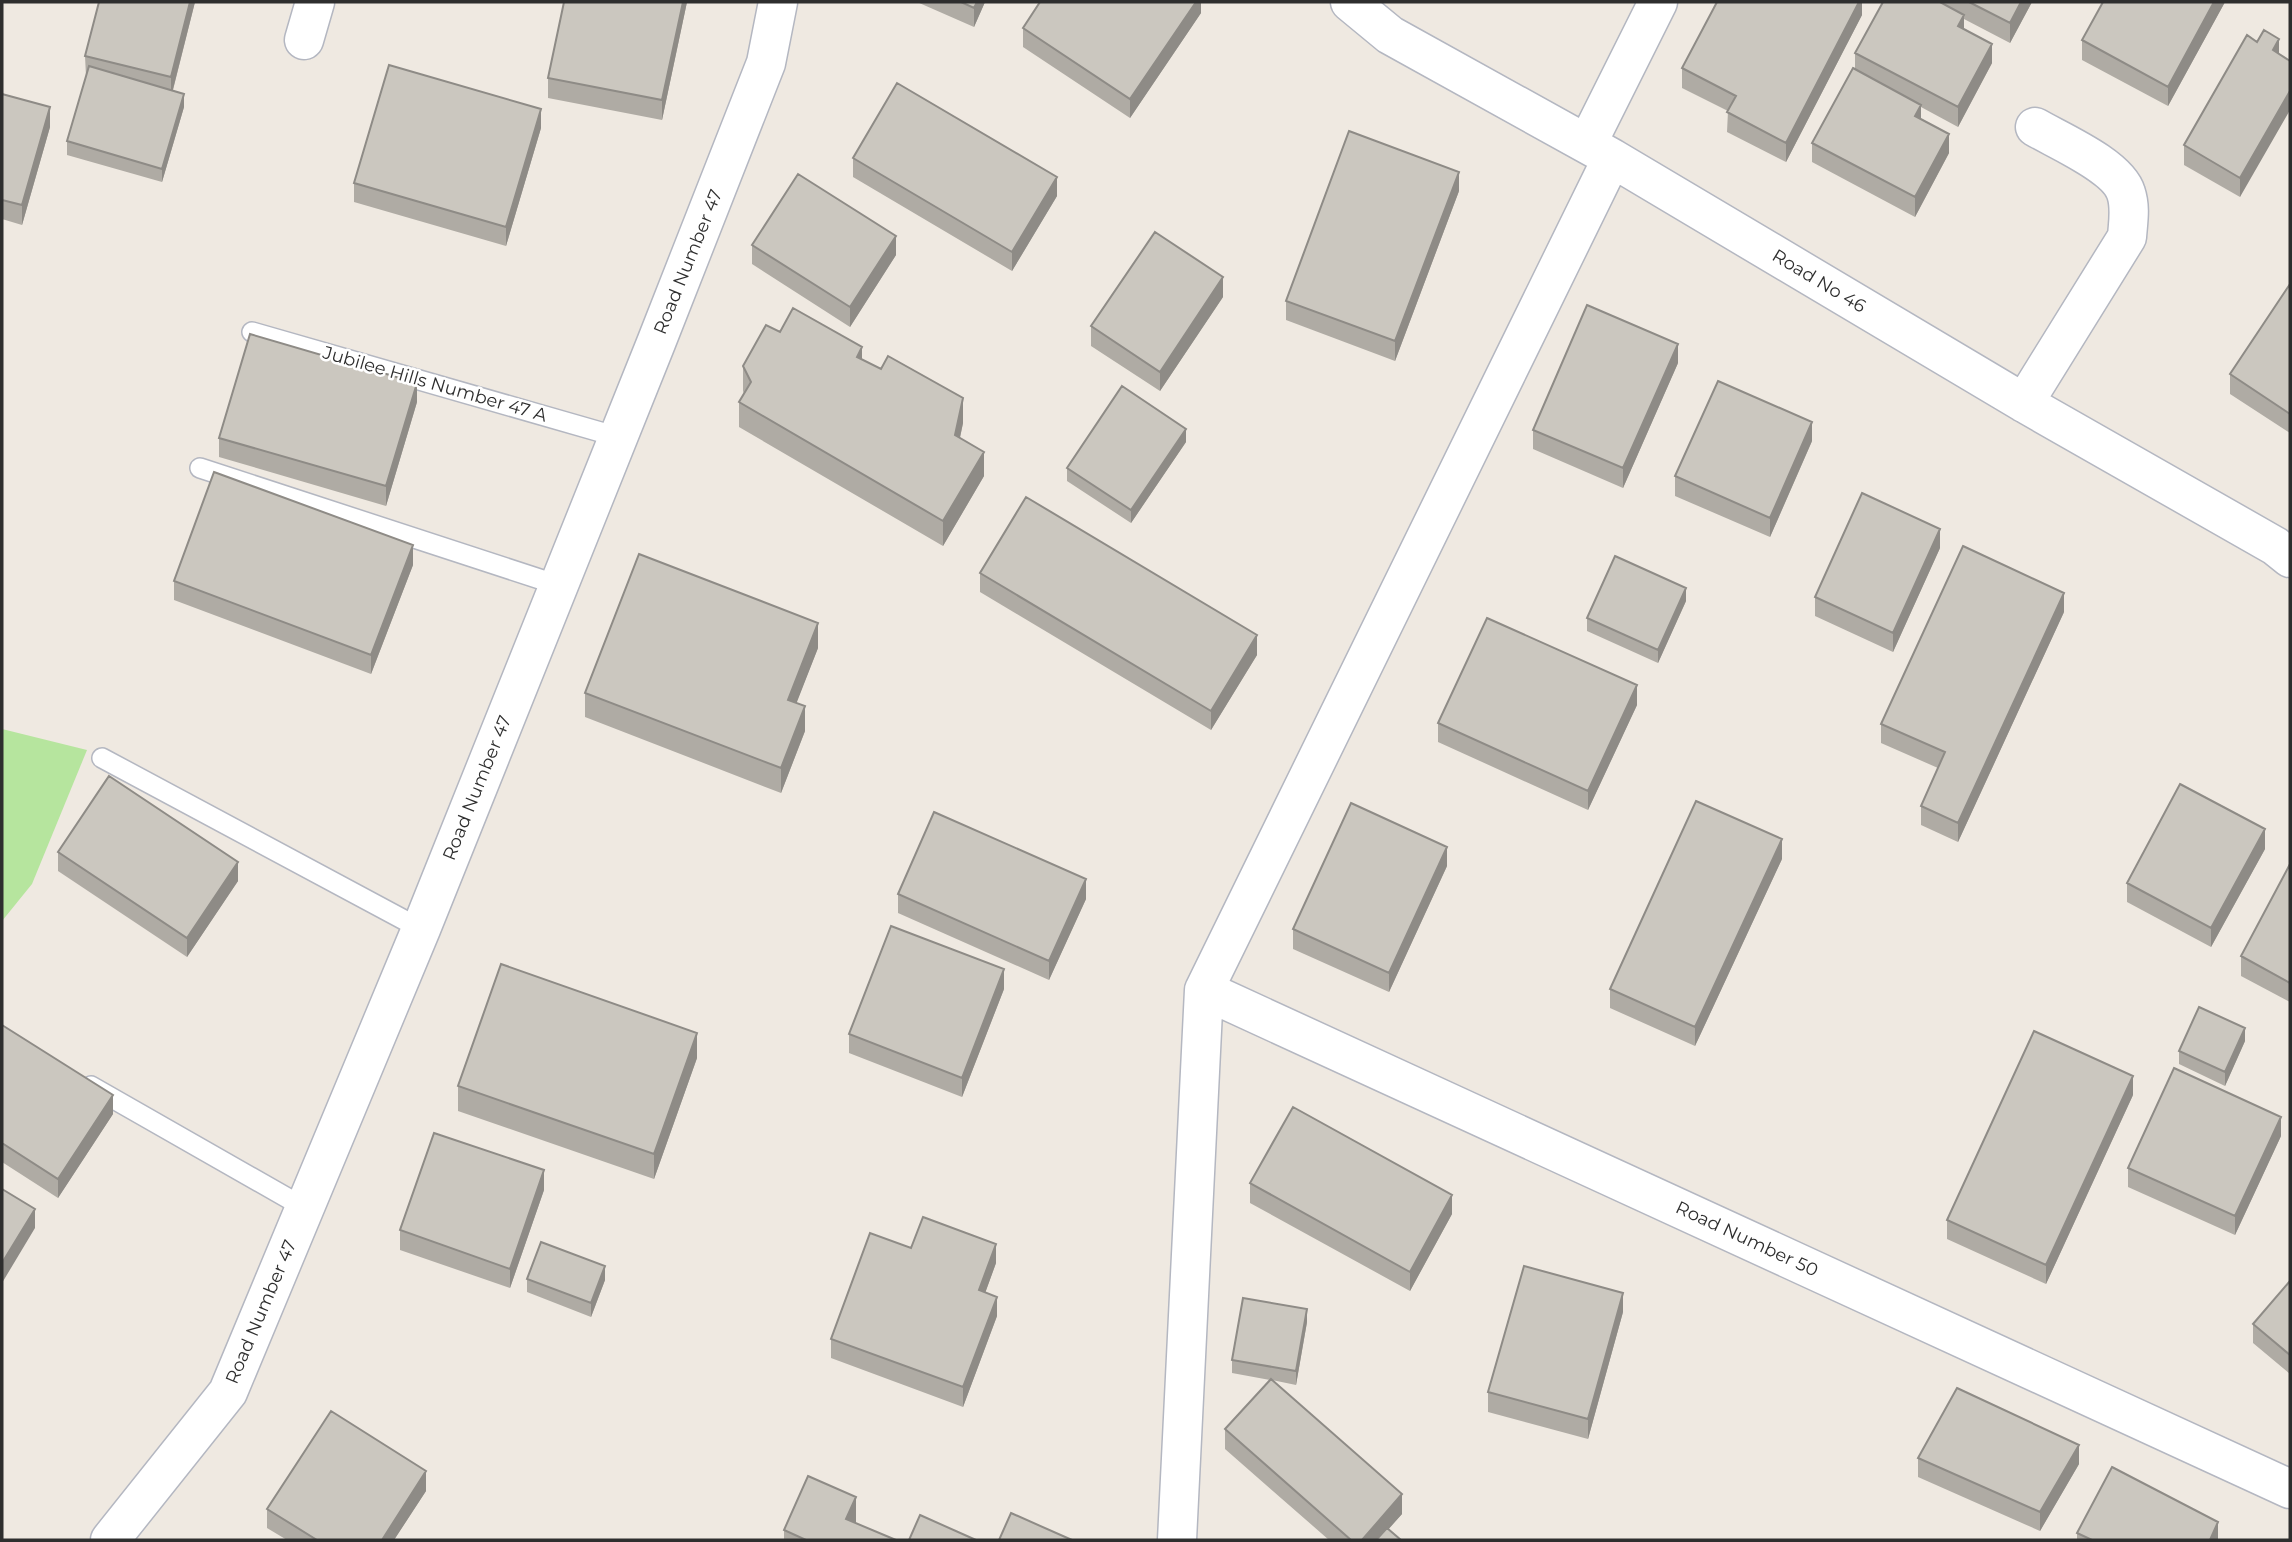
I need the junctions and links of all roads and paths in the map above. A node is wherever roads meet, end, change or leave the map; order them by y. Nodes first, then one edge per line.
1 (315, 2) edge
2 (778, 2) edge
3 (1350, 2) edge
4 (1658, 2) edge
5 (304, 40) dead end
6 (2035, 127) dead end
7 (1600, 151) junction
8 (252, 331) edge
9 (2024, 403) junction
10 (618, 437) junction
11 (200, 468) dead end
12 (2290, 558) edge
13 (558, 585) junction
14 (102, 758) dead end
15 (421, 929) junction
16 (1204, 990) junction
17 (87, 1084) edge
18 (305, 1208) junction
19 (2290, 1489) edge
20 (110, 1540) edge
21 (1177, 1540) edge

1 - 5 street
2 - 10 street, Road Number 47
3 - 7 street, Road No 46
4 - 7 street
6 - 9 street
7 - 9 street, Road No 46
7 - 16 street
8 - 10 lane, Jubilee Hills Number 47 A
9 - 12 street, Road No 46
10 - 13 street, Road Number 47
11 - 13 lane
13 - 15 street, Road Number 47
14 - 15 lane
15 - 18 street, Road Number 47
16 - 19 street, Road Number 50
16 - 21 street
17 - 18 lane
18 - 20 street, Road Number 47

